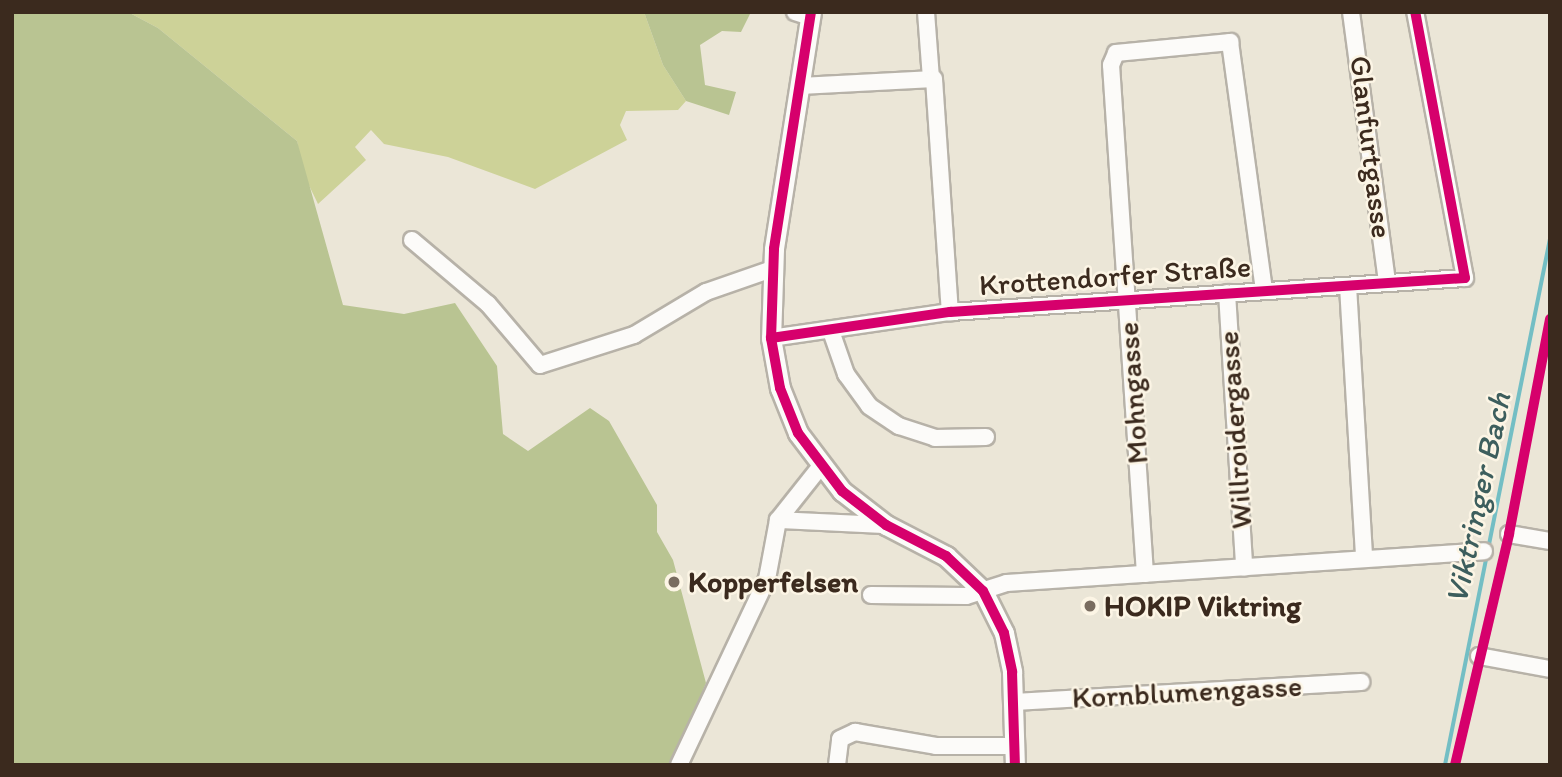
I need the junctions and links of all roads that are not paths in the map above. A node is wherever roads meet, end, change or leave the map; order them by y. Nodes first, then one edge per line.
1 (926, 12) edge
2 (1351, 12) edge
3 (1415, 12) edge
4 (805, 14) edge
5 (931, 78) junction
6 (800, 86) junction
7 (412, 240) dead end
8 (772, 269) junction
9 (1387, 283) junction
10 (1348, 286) junction
11 (1264, 290) junction
12 (1227, 293) junction
13 (1126, 299) junction
14 (950, 312) junction
15 (831, 331) junction
16 (771, 338) junction
17 (986, 437) dead end
18 (820, 467) junction
19 (778, 520) junction
20 (886, 525) junction
21 (1509, 534) dead end
22 (1550, 541) edge
23 (1484, 551) dead end
24 (1364, 559) junction
25 (1244, 567) junction
26 (1145, 574) junction
27 (983, 591) junction
28 (871, 594) dead end
29 (1479, 656) dead end
30 (1550, 668) edge
31 (1361, 682) dead end
32 (1014, 702) junction
33 (1015, 755) edge
34 (679, 765) edge
35 (837, 765) edge

1 - 5 street
2 - 9 street, Glanfurtgasse
3 - 9 street, Krottendorfer Straße
4 - 6 street
5 - 6 street
5 - 14 street
6 - 8 street
7 - 8 street
8 - 16 street
9 - 10 street, Krottendorfer Straße
10 - 11 street, Krottendorfer Straße
10 - 24 street
11 - 12 street, Krottendorfer Straße
11 - 13 street, Mohngasse
12 - 13 street, Krottendorfer Straße
12 - 25 street, Willroidergasse
13 - 14 street, Krottendorfer Straße
13 - 26 street, Mohngasse
14 - 15 street, Krottendorfer Straße
15 - 16 street, Krottendorfer Straße
15 - 17 street
16 - 18 street
18 - 19 street
18 - 20 street
19 - 20 street
19 - 34 street
20 - 27 street
21 - 22 street
23 - 24 street
24 - 25 street
25 - 26 street
26 - 27 street
27 - 28 street
27 - 32 street
29 - 30 street
31 - 32 street, Kornblumengasse
32 - 33 street
33 - 35 street

